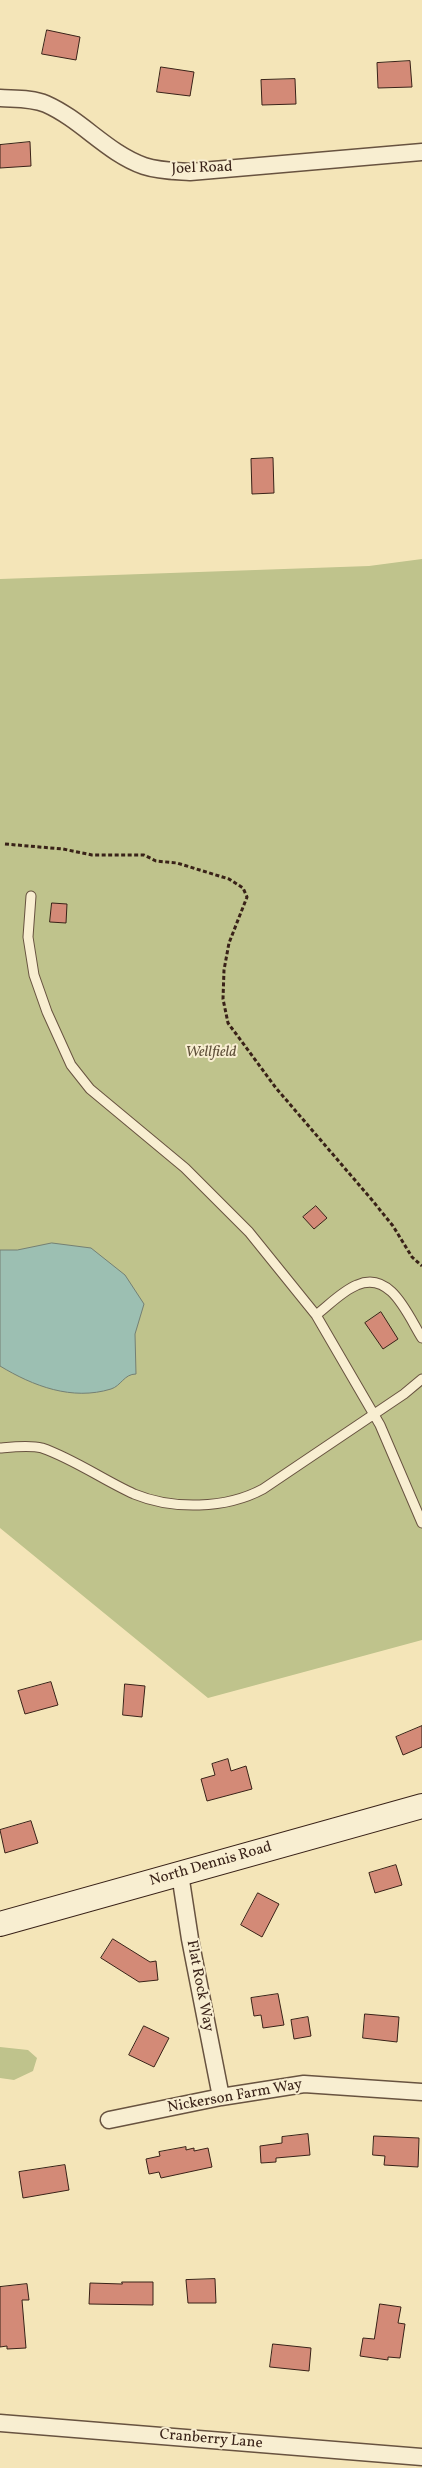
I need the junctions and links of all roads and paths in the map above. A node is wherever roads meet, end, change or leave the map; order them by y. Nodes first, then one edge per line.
1 (0, 98) edge
2 (422, 152) edge
3 (5, 844) dead end
4 (31, 896) dead end
5 (422, 1266) edge
6 (316, 1315) junction
7 (422, 1338) edge
8 (422, 1379) edge
9 (373, 1415) junction
10 (0, 1448) edge
11 (422, 1523) edge
12 (422, 1806) edge
13 (180, 1874) junction
14 (0, 1924) edge
15 (422, 2092) edge
16 (221, 2097) junction
17 (110, 2120) dead end
18 (0, 2423) edge
19 (422, 2457) edge

1 - 2 street, Joel Road
3 - 5 path
4 - 6 lane
6 - 7 lane
6 - 9 lane
8 - 9 lane
9 - 10 lane
9 - 11 lane
12 - 13 main road, North Dennis Road
13 - 14 main road, North Dennis Road
13 - 16 street, Flat Rock Way
15 - 16 street, Nickerson Farm Way
16 - 17 street, Nickerson Farm Way
18 - 19 street, Cranberry Lane

